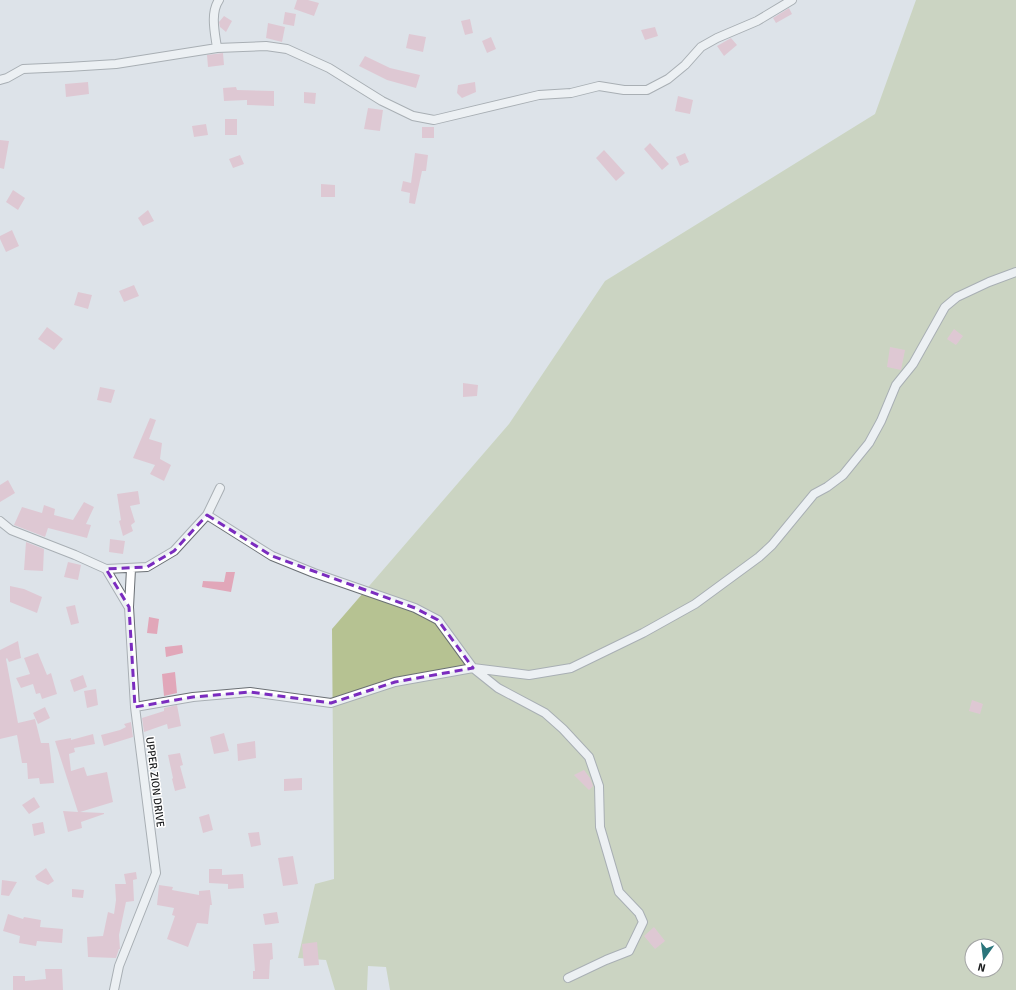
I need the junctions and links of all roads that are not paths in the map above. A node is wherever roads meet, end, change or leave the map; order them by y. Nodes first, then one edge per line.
1 (219, 0) edge
2 (792, 0) edge
3 (217, 48) junction
4 (0, 80) edge
5 (1016, 272) edge
6 (220, 488) dead end
7 (207, 515) junction
8 (0, 521) edge
9 (106, 569) junction
10 (131, 569) junction
11 (129, 607) junction
12 (473, 668) junction
13 (135, 707) junction
14 (568, 978) dead end
15 (114, 990) edge

1 - 3 street
2 - 3 street
3 - 4 street
5 - 12 street
6 - 7 street
7 - 10 street
7 - 12 street
8 - 9 street
9 - 10 street
9 - 11 street
10 - 11 street, UPPER ZION DRIVE
11 - 13 street, UPPER ZION DRIVE
12 - 13 street
12 - 14 street
13 - 15 street, UPPER ZION DRIVE

